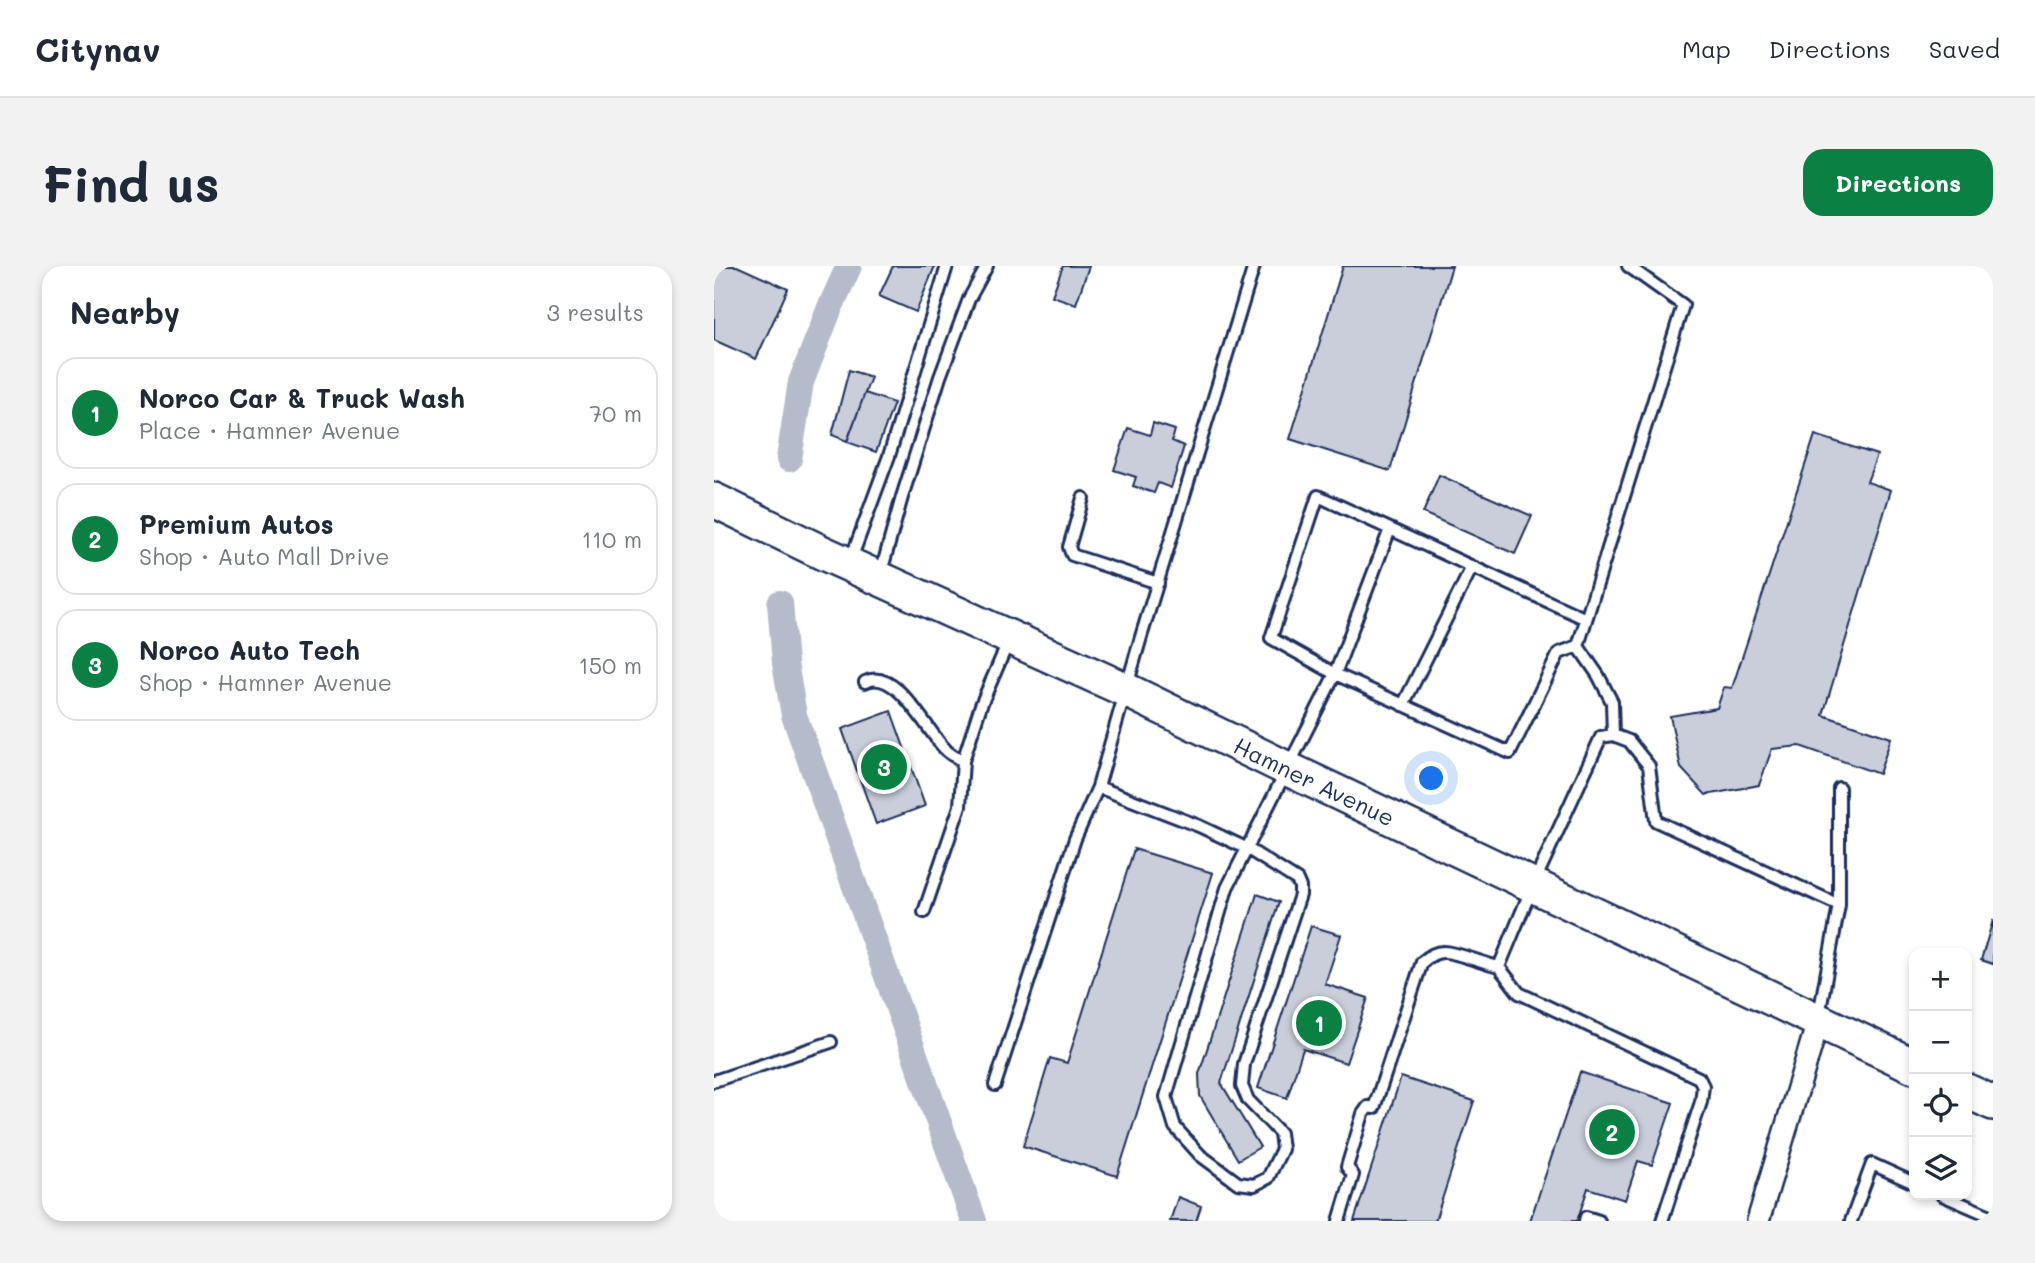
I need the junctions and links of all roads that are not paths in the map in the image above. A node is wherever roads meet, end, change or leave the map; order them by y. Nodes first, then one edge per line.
1 (947, 266) edge
2 (987, 266) edge
3 (1254, 266) edge
4 (1628, 266) edge
5 (1083, 498) dead end
6 (728, 507) edge
7 (1390, 529) junction
8 (835, 558) junction
9 (1472, 567) junction
10 (879, 578) junction
11 (1158, 583) junction
12 (1586, 619) junction
13 (1010, 638) junction
14 (1578, 646) junction
15 (1335, 674) junction
16 (865, 682) dead end
17 (1126, 691) junction
18 (1403, 705) junction
19 (1613, 735) junction
20 (963, 761) junction
21 (1288, 769) junction
22 (1098, 787) junction
23 (1839, 788) dead end
24 (1248, 849) junction
25 (1534, 885) junction
26 (1839, 905) junction
27 (924, 912) dead end
28 (1499, 967) junction
29 (1818, 1021) junction
30 (831, 1042) dead end
31 (1909, 1064) edge
32 (714, 1081) edge
33 (995, 1085) dead end
34 (1972, 1093) edge
35 (1993, 1103) edge
36 (1909, 1181) edge
37 (1954, 1200) edge
38 (1993, 1217) edge
39 (1339, 1221) edge
40 (1585, 1221) edge
41 (1599, 1221) edge
42 (1662, 1221) edge
43 (1758, 1221) edge
44 (1852, 1221) edge

1 - 8 lane
2 - 10 lane
3 - 11 lane
4 - 12 lane
5 - 11 lane
6 - 8 main road, Hamner Avenue
7 - 9 lane
7 - 15 lane
7 - 15 lane
8 - 10 main road, Hamner Avenue
9 - 12 lane
9 - 18 lane
10 - 13 main road, Hamner Avenue
11 - 17 lane
12 - 14 lane
13 - 17 main road, Hamner Avenue
13 - 20 lane
14 - 18 lane
14 - 19 lane
15 - 18 lane
15 - 21 lane
16 - 20 lane
17 - 21 main road, Hamner Avenue
17 - 22 lane
19 - 25 lane
19 - 26 lane
20 - 27 lane
21 - 24 lane
21 - 25 main road, Hamner Avenue
22 - 24 lane
22 - 33 lane
23 - 26 lane
24 - 24 lane
25 - 28 lane
25 - 29 main road, Hamner Avenue
26 - 29 lane
28 - 39 lane
28 - 42 lane
29 - 31 main road, Hamner Avenue
29 - 43 street
30 - 32 lane
34 - 35 main road
36 - 44 lane
37 - 38 lane
40 - 41 lane

